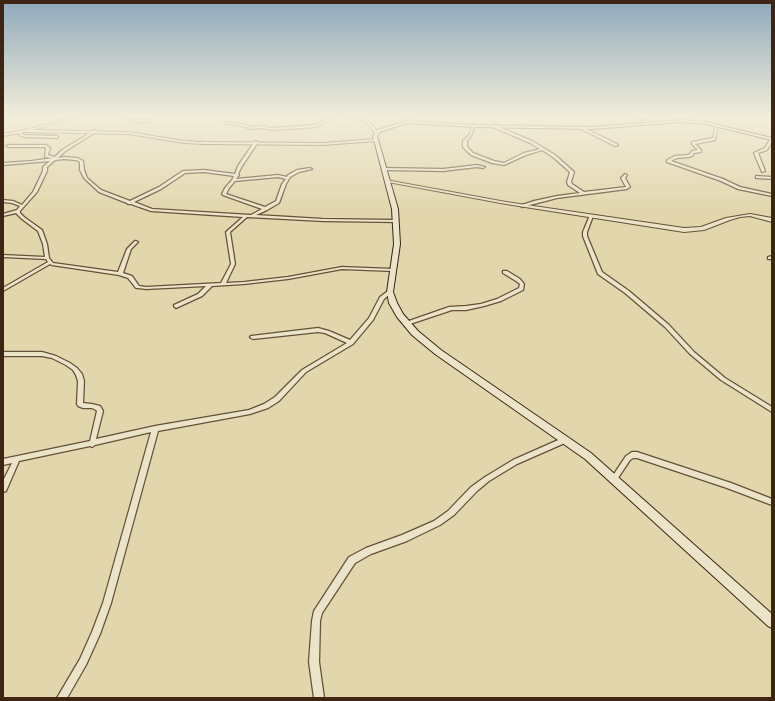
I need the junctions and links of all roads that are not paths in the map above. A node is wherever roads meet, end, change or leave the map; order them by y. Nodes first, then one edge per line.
1 (48, 149) edge
2 (66, 149) edge
3 (252, 149) edge
4 (379, 149) edge
5 (467, 149) edge
6 (542, 149) joint
7 (698, 149) edge
8 (766, 149) edge
9 (56, 158) junction
10 (3, 164) edge
11 (483, 167) dead end
12 (310, 169) dead end
13 (384, 169) junction
14 (763, 171) dead end
15 (237, 175) junction
16 (625, 175) dead end
17 (757, 177) dead end
18 (287, 178) junction
19 (772, 178) edge
20 (234, 180) junction
21 (388, 181) junction
22 (584, 194) junction
23 (772, 195) edge
24 (3, 201) edge
25 (129, 203) junction
26 (22, 206) junction
27 (523, 206) junction
28 (266, 209) junction
29 (18, 211) junction
30 (3, 216) edge
31 (246, 216) junction
32 (251, 216) junction
33 (591, 216) junction
34 (772, 220) edge
35 (396, 221) junction
36 (136, 242) dead end
37 (3, 256) edge
38 (48, 260) junction
39 (392, 270) junction
40 (505, 272) dead end
41 (120, 274) junction
42 (211, 284) junction
43 (223, 284) junction
44 (3, 290) edge
45 (390, 292) junction
46 (176, 306) dead end
47 (408, 324) junction
48 (253, 337) dead end
49 (351, 343) junction
50 (3, 354) edge
51 (772, 410) edge
52 (155, 429) junction
53 (565, 440) junction
54 (92, 444) junction
55 (17, 459) junction
56 (3, 462) edge
57 (614, 478) junction
58 (3, 489) edge
59 (772, 502) edge
60 (772, 622) edge
61 (62, 698) edge
62 (319, 698) edge

1 - 9 street
2 - 9 street
3 - 15 street
4 - 13 main road
5 - 6 street
6 - 22 street
7 - 23 street
8 - 14 street
9 - 10 street
9 - 25 street
9 - 26 street
11 - 13 street
12 - 18 street
13 - 21 main road
15 - 20 street
15 - 25 street
16 - 22 street
17 - 19 street
18 - 20 street
18 - 28 street
20 - 28 street
21 - 27 street
21 - 35 main road
22 - 27 street
24 - 26 street
25 - 31 street
26 - 29 street
27 - 33 street
28 - 32 street
29 - 30 street
29 - 38 street
31 - 32 street
31 - 43 street
32 - 35 street
33 - 34 street
33 - 51 street
35 - 39 main road
36 - 41 street
37 - 38 street
38 - 41 street
38 - 44 street
39 - 43 street
39 - 45 main road
40 - 47 street
41 - 42 street
42 - 43 street
42 - 46 street
45 - 47 main road
45 - 49 street
47 - 53 main road
48 - 49 street
49 - 52 street
50 - 54 street
52 - 54 street
52 - 61 street
53 - 57 main road
53 - 62 street
54 - 55 street
55 - 56 street
55 - 58 street
57 - 59 street
57 - 60 main road

